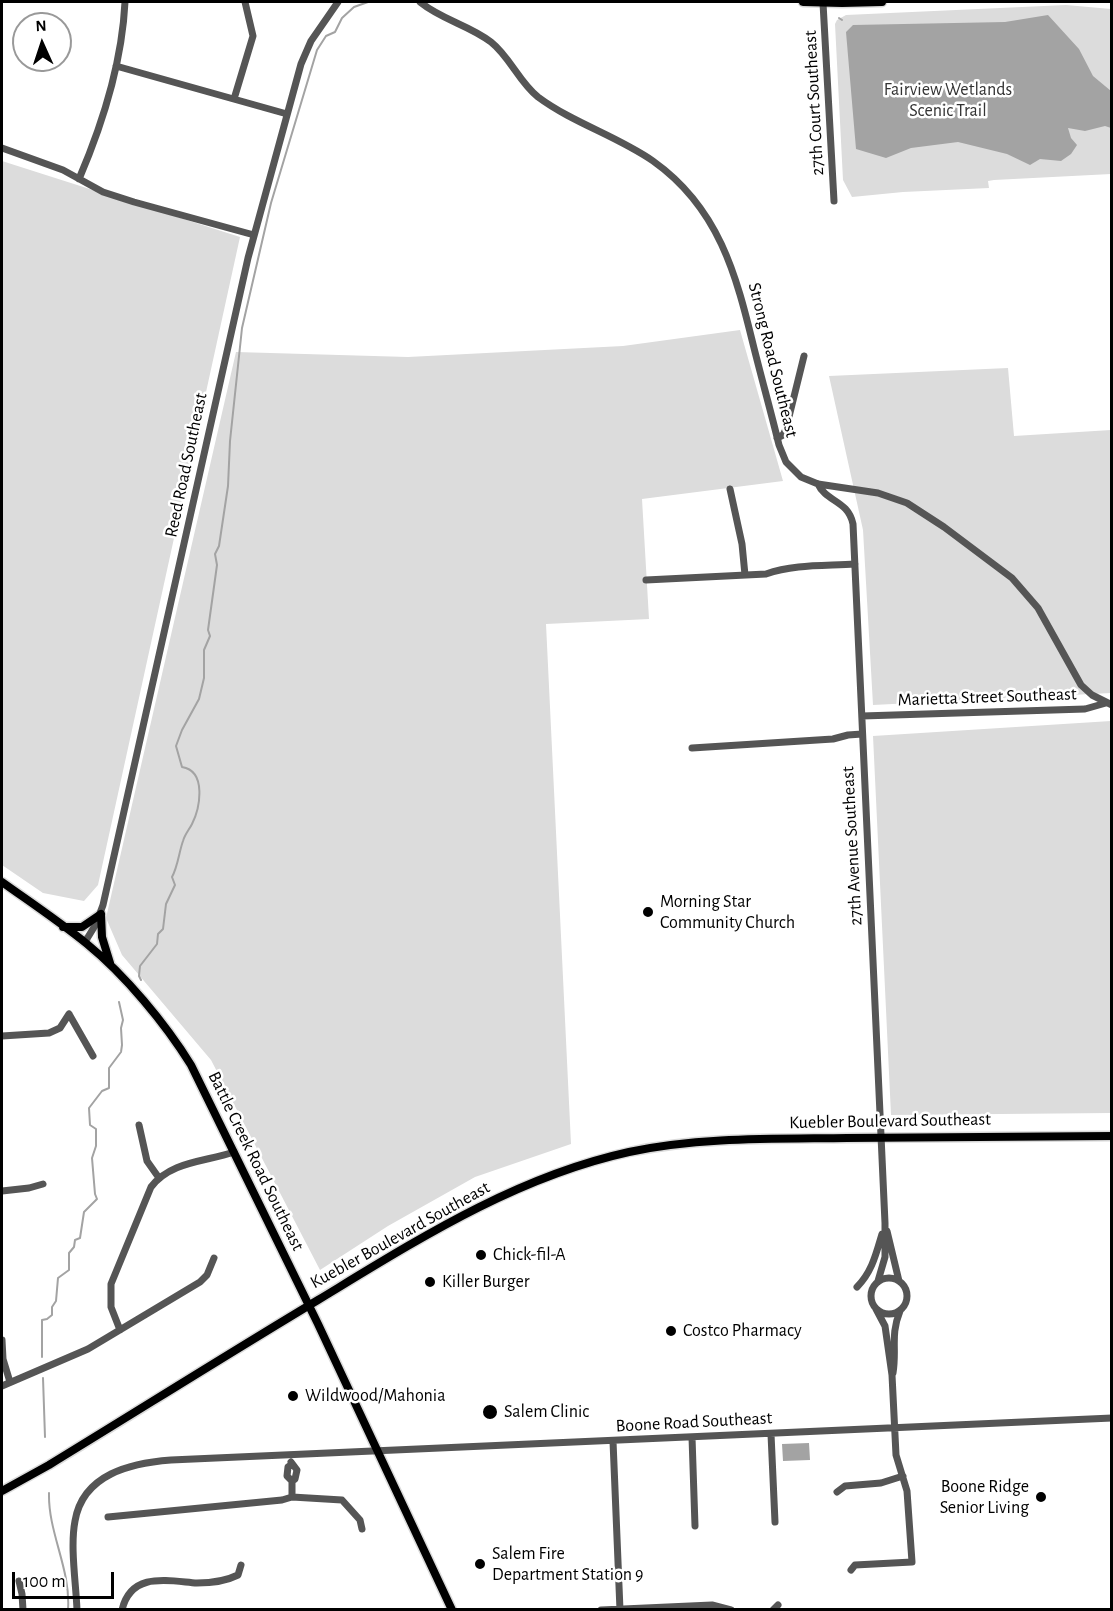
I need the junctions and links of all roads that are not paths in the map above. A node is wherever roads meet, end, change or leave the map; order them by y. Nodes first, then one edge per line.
1 (125, 2) edge
2 (244, 2) edge
3 (338, 2) edge
4 (420, 2) edge
5 (802, 2) edge
6 (882, 2) edge
7 (823, 3) junction
8 (116, 66) junction
9 (234, 99) junction
10 (287, 114) junction
11 (2, 148) edge
12 (79, 179) junction
13 (834, 201) dead end
14 (254, 235) junction
15 (804, 356) dead end
16 (777, 438) junction
17 (818, 484) junction
18 (730, 489) dead end
19 (855, 564) junction
20 (745, 575) junction
21 (646, 580) dead end
22 (1108, 704) edge
23 (862, 716) junction
24 (862, 734) junction
25 (692, 748) dead end
26 (2, 882) edge
27 (101, 914) junction
28 (63, 927) junction
29 (85, 942) junction
30 (110, 965) junction
31 (2, 1036) edge
32 (93, 1056) dead end
33 (139, 1125) dead end
34 (1112, 1136) edge
35 (881, 1138) junction
36 (234, 1152) junction
37 (159, 1178) junction
38 (43, 1184) dead end
39 (2, 1191) edge
40 (885, 1223) junction
41 (214, 1258) dead end
42 (878, 1281) junction
43 (899, 1281) junction
44 (857, 1287) dead end
45 (308, 1306) junction
46 (876, 1309) junction
47 (900, 1311) junction
48 (120, 1330) junction
49 (2, 1340) edge
50 (892, 1376) junction
51 (10, 1382) junction
52 (2, 1386) edge
53 (1112, 1418) edge
54 (895, 1428) junction
55 (771, 1434) junction
56 (692, 1437) junction
57 (613, 1441) junction
58 (379, 1452) junction
59 (290, 1455) junction
60 (903, 1476) junction
61 (2, 1491) edge
62 (837, 1492) dead end
63 (292, 1497) junction
64 (108, 1517) dead end
65 (775, 1522) dead end
66 (695, 1526) dead end
67 (363, 1529) dead end
68 (241, 1565) dead end
69 (851, 1570) dead end
70 (19, 1581) dead end
71 (696, 1607) edge
72 (620, 1609) edge
73 (23, 1610) edge
74 (77, 1610) edge
75 (122, 1610) edge
76 (452, 1610) edge
77 (601, 1610) edge
78 (731, 1610) edge

1 - 8 street
2 - 9 street
3 - 10 street, Reed Road Southeast
4 - 16 street, Strong Road Southeast
5 - 7 main road
6 - 7 main road
7 - 13 street, 27th Court Southeast
8 - 9 street
8 - 12 street
9 - 10 street
10 - 14 street, Reed Road Southeast
11 - 12 street
12 - 14 street
14 - 27 street, Reed Road Southeast
15 - 16 street
16 - 17 street, Strong Road Southeast
17 - 19 street, 27th Avenue Southeast
17 - 22 street, Strong Road Southeast
18 - 20 street
19 - 20 street
19 - 23 street, 27th Avenue Southeast
20 - 21 street
22 - 23 street, Marietta Street Southeast
23 - 24 street, 27th Avenue Southeast
24 - 25 street
24 - 35 street, 27th Avenue Southeast
26 - 28 main road, Battle Creek Road Southeast
27 - 28 main road
27 - 29 street, Reed Road Southeast
27 - 30 main road
28 - 29 main road, Battle Creek Road Southeast
29 - 30 main road, Battle Creek Road Southeast
30 - 36 main road, Battle Creek Road Southeast
31 - 32 street
33 - 37 street
34 - 35 main road, Kuebler Boulevard Southeast
35 - 40 street, 27th Avenue Southeast
35 - 45 main road, Kuebler Boulevard Southeast
36 - 37 street
36 - 45 main road, Battle Creek Road Southeast
37 - 48 street
38 - 39 street
40 - 42 street, 27th Avenue Southeast
40 - 43 street, 27th Avenue Southeast
40 - 44 street
41 - 48 street
42 - 43 street
42 - 46 street
43 - 47 street
45 - 58 main road, Battle Creek Road Southeast
45 - 61 main road, Kuebler Boulevard Southeast
46 - 47 street
46 - 50 street
47 - 50 street
48 - 51 street
49 - 51 street
50 - 54 street
51 - 52 street
53 - 54 street, Boone Road Southeast
54 - 55 street, Boone Road Southeast
54 - 60 street
55 - 56 street, Boone Road Southeast
55 - 65 street
56 - 57 street, Boone Road Southeast
56 - 66 street
57 - 58 street, Boone Road Southeast
57 - 72 street
58 - 59 street, Boone Road Southeast
58 - 76 main road, Battle Creek Road Southeast
59 - 63 street
59 - 74 street, Boone Road Southeast
60 - 62 street
60 - 69 street
63 - 64 street
63 - 67 street
68 - 75 street
70 - 73 street
71 - 72 street
71 - 78 street
72 - 77 street

